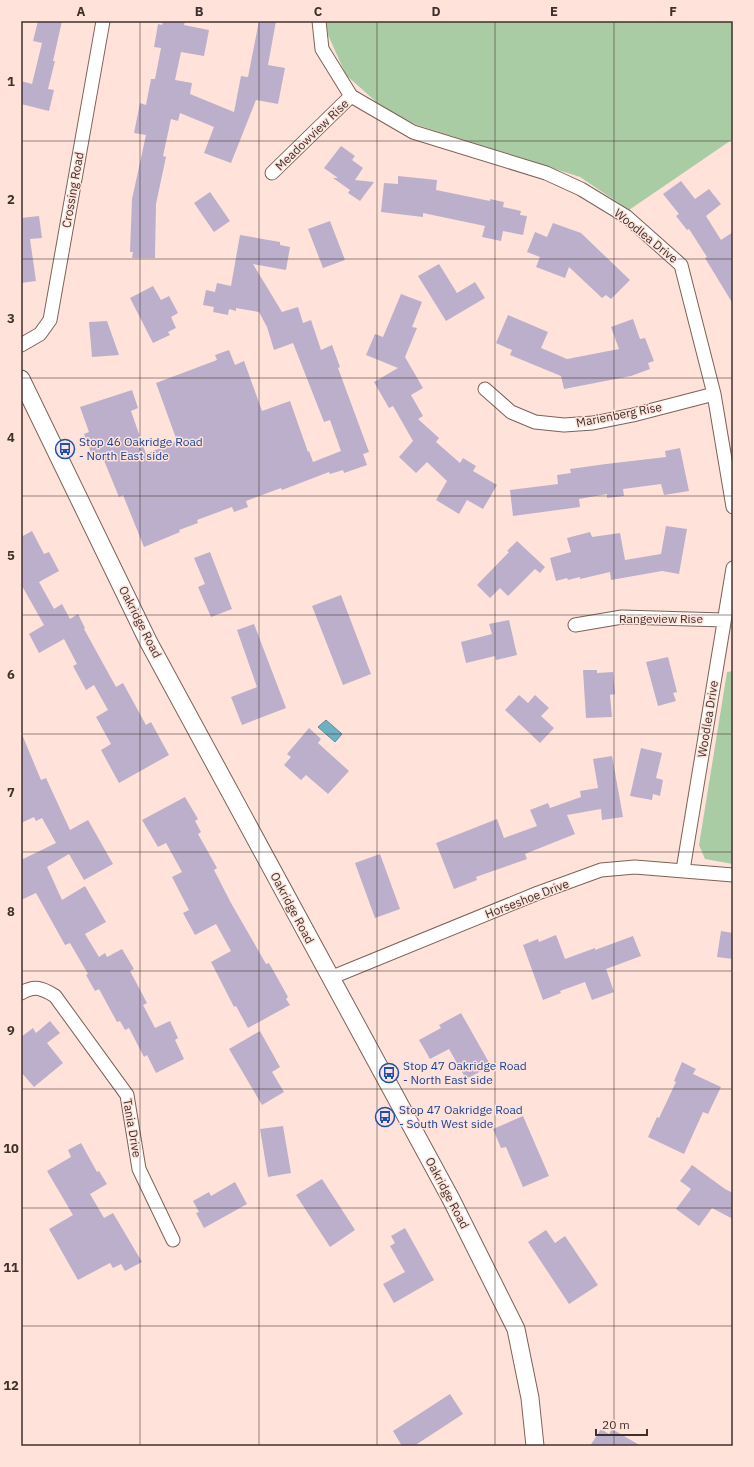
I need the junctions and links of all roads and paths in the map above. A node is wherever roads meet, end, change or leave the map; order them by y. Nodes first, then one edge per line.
1 (103, 21) edge
2 (318, 21) edge
3 (351, 96) junction
4 (272, 173) dead end
5 (21, 345) edge
6 (21, 379) edge
7 (484, 389) dead end
8 (714, 394) junction
9 (733, 507) edge
10 (733, 568) edge
11 (724, 620) junction
12 (575, 625) dead end
13 (683, 870) junction
14 (733, 875) edge
15 (330, 978) junction
16 (21, 993) edge
17 (173, 1240) dead end
18 (535, 1446) edge

1 - 5 street, Crossing Road
2 - 3 street, Woodlea Drive
3 - 4 street, Meadowview Rise
3 - 8 street, Woodlea Drive
6 - 15 street, Oakridge Road
7 - 8 street, Marienberg Rise
8 - 9 street, Woodlea Drive
10 - 11 street, Woodlea Drive
11 - 12 street, Rangeview Rise
11 - 13 street, Woodlea Drive
13 - 14 street, Horseshoe Drive
13 - 15 street, Horseshoe Drive
15 - 18 street, Oakridge Road
16 - 17 street, Tania Drive

